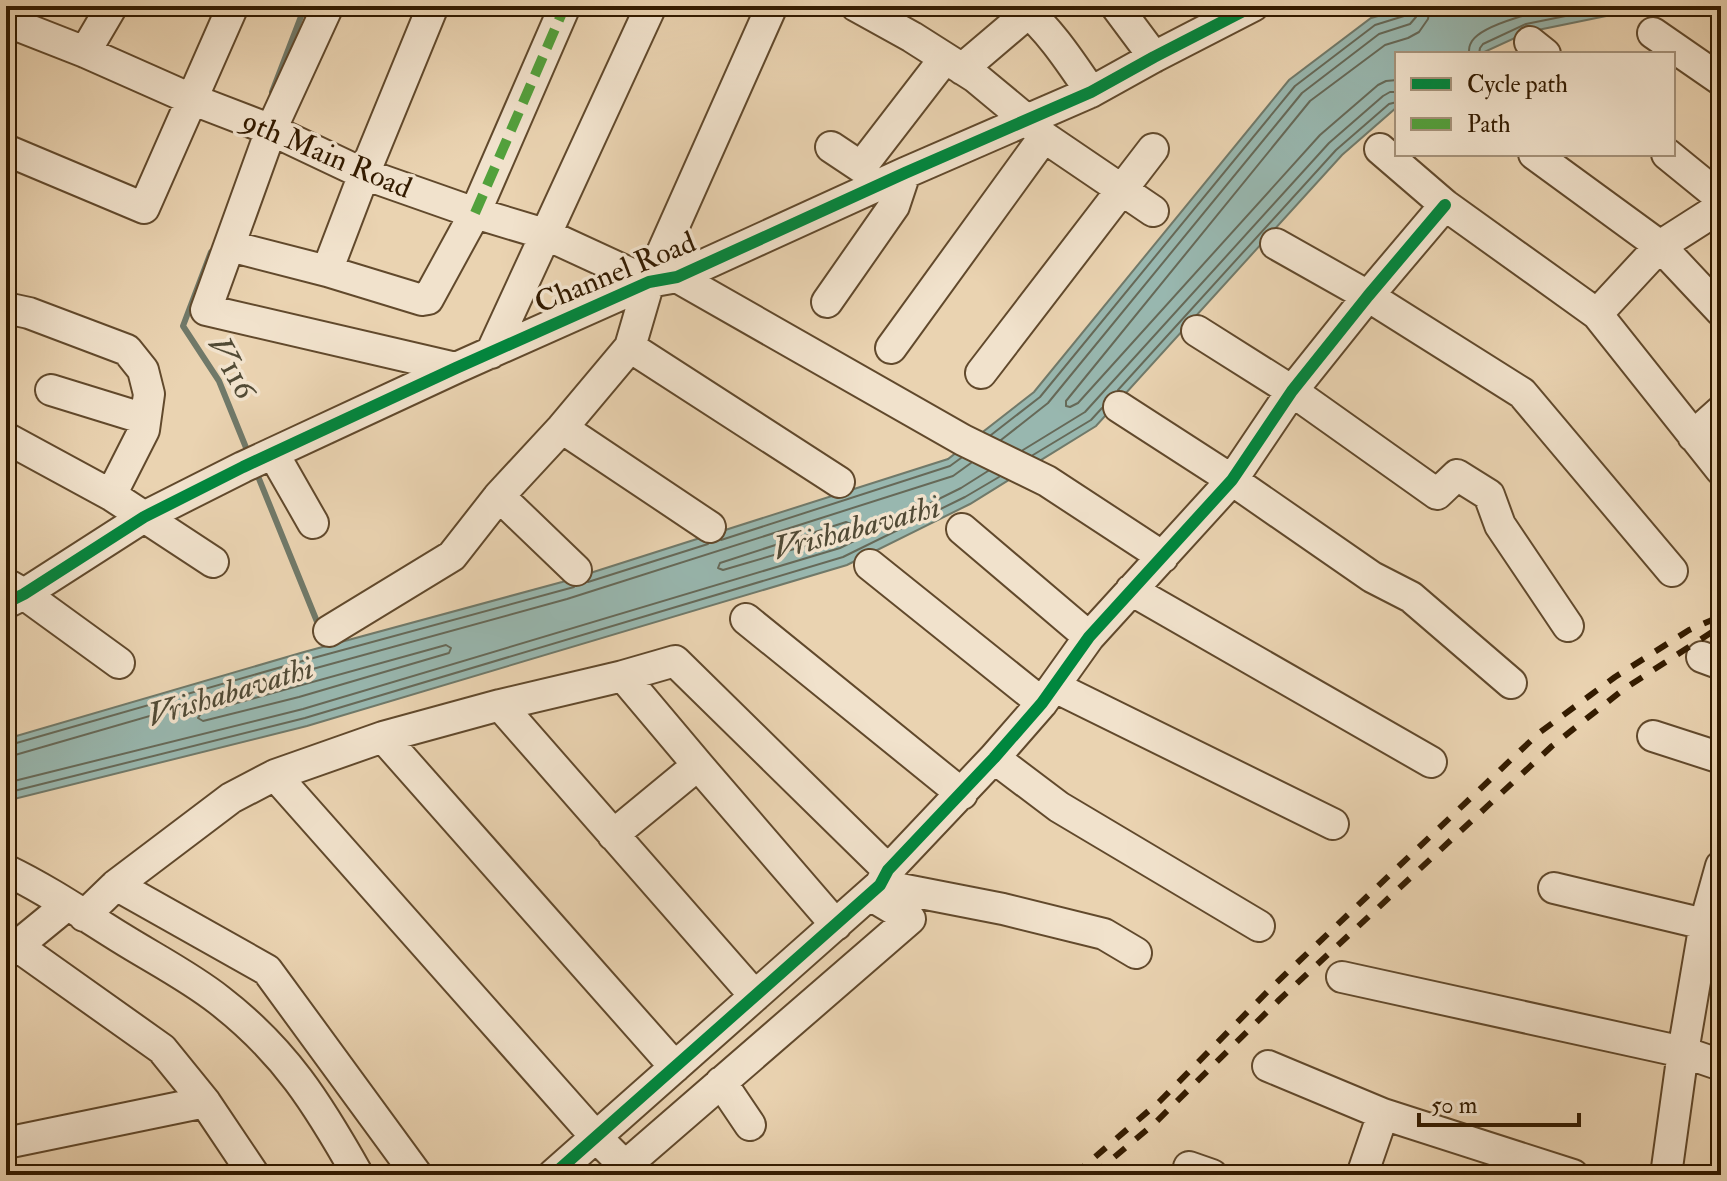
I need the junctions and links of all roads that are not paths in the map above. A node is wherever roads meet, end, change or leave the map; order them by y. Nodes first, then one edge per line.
1 (112, 6) edge
2 (233, 6) edge
3 (328, 6) edge
4 (433, 6) edge
5 (565, 6) edge
6 (651, 6) edge
7 (772, 6) edge
8 (856, 6) edge
9 (1253, 6) edge
10 (1122, 8) edge
11 (1024, 9) edge
12 (6, 21) edge
13 (1653, 33) dead end
14 (85, 52) junction
15 (1154, 57) junction
16 (954, 63) junction
17 (1721, 80) edge
18 (1091, 92) junction
19 (191, 99) junction
20 (264, 126) junction
21 (1036, 129) junction
22 (831, 147) dead end
23 (1153, 149) dead end
24 (1380, 149) dead end
25 (6, 150) edge
26 (1537, 156) edge
27 (1669, 156) edge
28 (905, 173) junction
29 (364, 174) junction
30 (1122, 190) junction
31 (1721, 198) edge
32 (1445, 205) junction
33 (1721, 207) edge
34 (1153, 211) dead end
35 (475, 213) junction
36 (545, 234) junction
37 (1276, 244) dead end
38 (230, 246) junction
39 (1660, 246) junction
40 (327, 271) junction
41 (663, 279) junction
42 (1368, 296) junction
43 (827, 302) dead end
44 (6, 308) edge
45 (1721, 311) edge
46 (1597, 314) junction
47 (1197, 331) dead end
48 (630, 347) junction
49 (891, 348) dead end
50 (491, 353) junction
51 (456, 368) junction
52 (981, 373) dead end
53 (51, 390) dead end
54 (1292, 391) junction
55 (1119, 407) dead end
56 (1721, 411) edge
57 (145, 419) junction
58 (562, 428) junction
59 (1693, 436) junction
60 (6, 438) edge
61 (259, 460) junction
62 (1721, 470) edge
63 (1232, 480) junction
64 (839, 482) dead end
65 (111, 495) junction
66 (499, 496) junction
67 (144, 517) junction
68 (313, 523) dead end
69 (710, 527) dead end
70 (962, 529) dead end
71 (1163, 557) junction
72 (213, 562) dead end
73 (870, 565) dead end
74 (576, 570) dead end
75 (1672, 571) dead end
76 (1131, 590) junction
77 (12, 594) edge
78 (746, 619) dead end
79 (1568, 626) dead end
80 (329, 631) dead end
81 (1089, 637) junction
82 (119, 663) dead end
83 (623, 676) junction
84 (1511, 683) dead end
85 (1049, 695) junction
86 (500, 705) junction
87 (1653, 736) dead end
88 (383, 737) junction
89 (994, 758) junction
90 (1721, 758) edge
91 (1431, 762) dead end
92 (698, 765) junction
93 (275, 775) junction
94 (962, 794) junction
95 (1333, 824) dead end
96 (613, 835) junction
97 (1721, 866) edge
98 (8, 873) edge
99 (879, 883) junction
100 (116, 885) junction
101 (1554, 888) dead end
102 (75, 910) junction
103 (836, 925) junction
104 (1713, 925) edge
105 (1259, 926) dead end
106 (11, 949) edge
107 (1136, 953) dead end
108 (1342, 977) dead end
109 (755, 996) junction
110 (1683, 1052) junction
111 (1721, 1065) edge
112 (1268, 1066) dead end
113 (675, 1067) junction
114 (721, 1082) junction
115 (205, 1102) junction
116 (1383, 1114) junction
117 (750, 1125) dead end
118 (596, 1137) junction
119 (6, 1143) edge
120 (621, 1170) edge
121 (254, 1175) edge
122 (358, 1175) edge
123 (417, 1175) edge
124 (553, 1175) edge
125 (1362, 1175) edge
126 (1573, 1175) edge
127 (1666, 1175) edge

1 - 14 street
2 - 19 street
3 - 20 street
4 - 29 street
5 - 35 street
6 - 36 street
7 - 41 street
8 - 16 street
9 - 15 street, Channel Road
10 - 15 street
11 - 16 street
11 - 18 street
12 - 14 street, 9th Main Road
13 - 17 street
14 - 19 street, 9th Main Road
15 - 18 street, Channel Road
16 - 21 street
16 - 22 street
18 - 21 street, Channel Road
19 - 20 street, 9th Main Road
19 - 25 street
20 - 29 street, 9th Main Road
20 - 38 street
21 - 28 street, Channel Road
21 - 30 street
21 - 49 street
23 - 30 street
24 - 32 street
26 - 39 street
27 - 31 street
28 - 41 street, Channel Road
28 - 43 street
29 - 35 street, 9th Main Road
29 - 40 street
30 - 34 street
30 - 52 street
32 - 42 street
32 - 46 street
33 - 39 street
35 - 36 street, 9th Main Road
35 - 40 street
36 - 41 street, 9th Main Road
36 - 50 street
37 - 42 street
38 - 40 street
38 - 51 street
39 - 45 street
39 - 46 street
41 - 48 street
41 - 50 street, Channel Road
41 - 71 street, 9th Main Road
42 - 54 street
42 - 75 street
44 - 57 street
46 - 59 street
47 - 54 street
48 - 58 street
48 - 64 street
50 - 51 street, Channel Road
51 - 61 street, Channel Road
53 - 57 street
54 - 63 street
54 - 79 street
55 - 63 street
56 - 59 street
57 - 65 street
58 - 66 street
58 - 69 street
59 - 62 street
60 - 65 street
61 - 67 street, Channel Road
61 - 68 street
63 - 71 street
63 - 84 street
65 - 67 street
66 - 74 street
66 - 80 street
67 - 72 street
67 - 77 street, Channel Road
70 - 81 street
71 - 76 street
73 - 85 street
76 - 81 street
76 - 91 street
77 - 82 street
78 - 94 street
81 - 85 street
83 - 86 street
83 - 92 street
83 - 99 street
85 - 89 street
85 - 95 street
86 - 88 street
86 - 96 street
87 - 90 street
88 - 93 street
88 - 113 street
89 - 94 street
89 - 105 street
92 - 96 street
92 - 103 street
93 - 100 street
93 - 118 street
94 - 99 street
96 - 109 street
97 - 104 street
98 - 102 street
99 - 103 street
99 - 107 street
99 - 114 street
100 - 102 street
100 - 123 street
101 - 104 street
102 - 106 street
102 - 122 street
103 - 109 street
104 - 110 street
106 - 115 street
108 - 110 street
109 - 113 street
110 - 111 street
110 - 127 street
112 - 116 street
113 - 118 street
114 - 117 street
114 - 120 street
115 - 119 street
115 - 121 street
116 - 125 street
116 - 126 street
118 - 120 street
118 - 124 street

